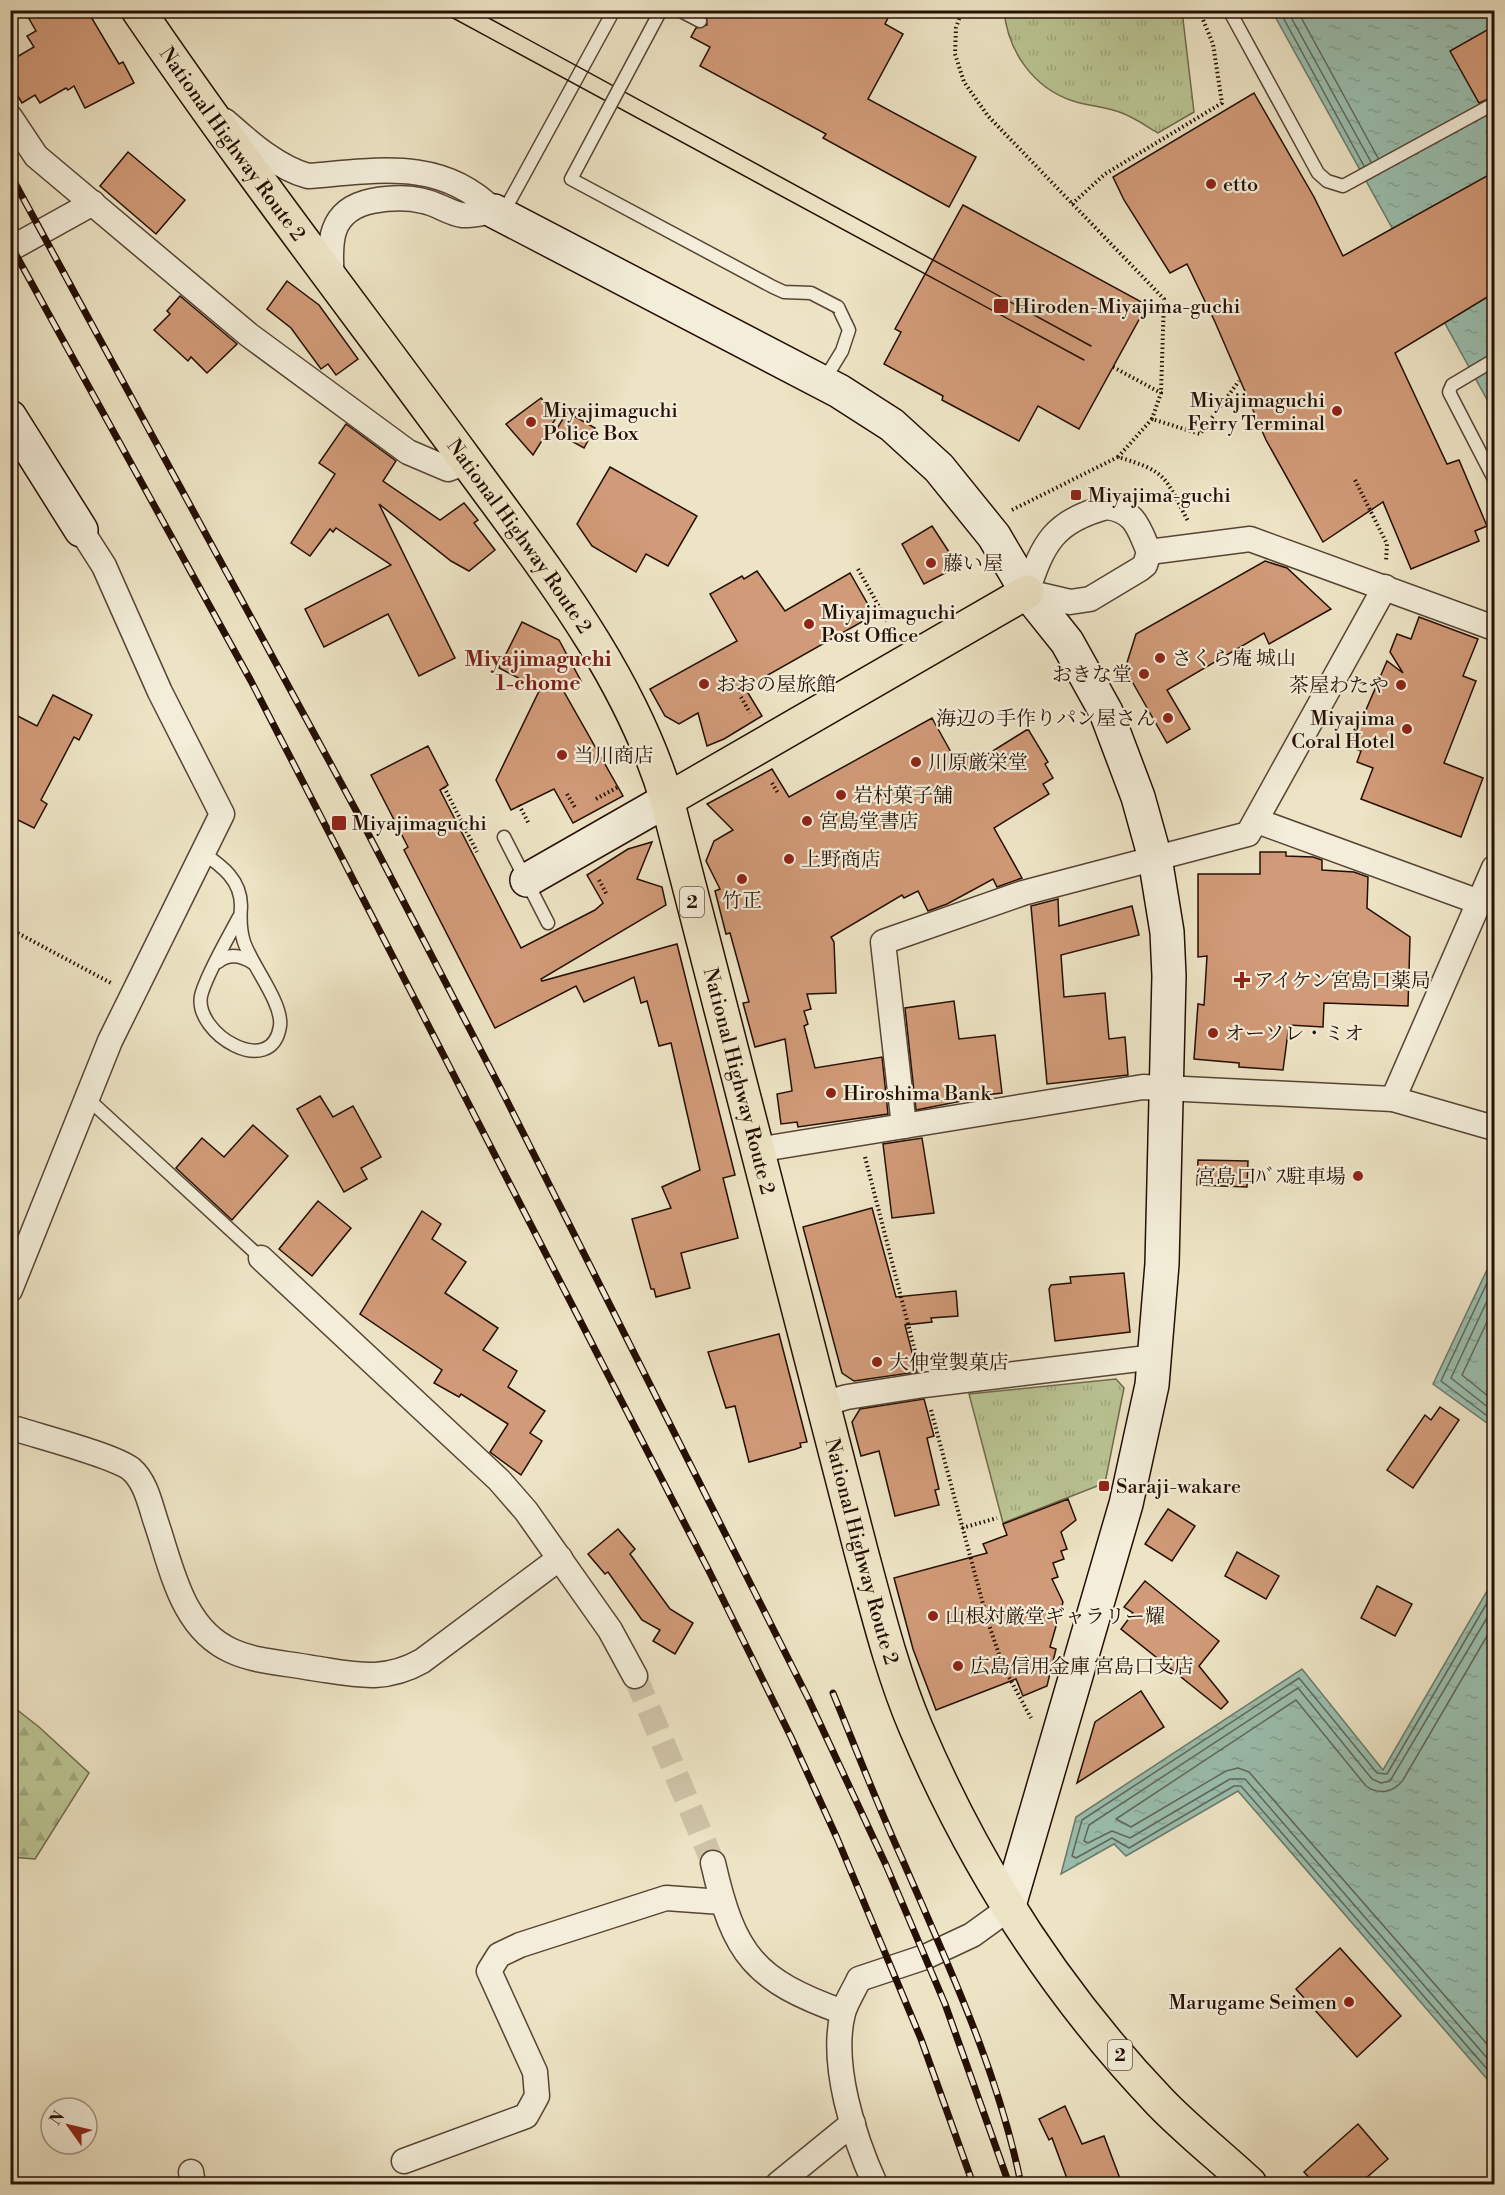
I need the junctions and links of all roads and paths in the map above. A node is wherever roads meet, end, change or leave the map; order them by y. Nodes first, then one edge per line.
1 (138, 10) edge
2 (614, 10) edge
3 (661, 10) edge
4 (679, 10) edge
5 (962, 10) edge
6 (1198, 10) edge
7 (1229, 10) edge
8 (700, 21) dead end
9 (198, 98) junction
10 (1485, 108) dead end
11 (10, 117) edge
12 (93, 203) junction
13 (1072, 204) junction
14 (498, 213) junction
15 (10, 249) edge
16 (332, 280) junction
17 (1494, 360) edge
18 (1113, 367) dead end
19 (1239, 381) dead end
20 (823, 382) junction
21 (1161, 393) junction
22 (10, 417) edge
23 (1152, 419) junction
24 (1118, 457) dead end
25 (467, 462) junction
26 (1494, 479) edge
27 (1355, 480) dead end
28 (81, 530) joint
29 (1149, 552) junction
30 (858, 569) dead end
31 (1385, 587) junction
32 (1027, 592) junction
33 (887, 621) dead end
34 (1494, 628) edge
35 (741, 697) dead end
36 (750, 713) dead end
37 (772, 783) dead end
38 (444, 787) dead end
39 (618, 787) dead end
40 (778, 793) dead end
41 (567, 795) dead end
42 (597, 799) dead end
43 (667, 800) junction
44 (519, 805) dead end
45 (576, 809) dead end
46 (1257, 821) junction
47 (529, 824) dead end
48 (504, 837) dead end
49 (477, 852) dead end
50 (203, 853) junction
51 (1155, 858) junction
52 (1494, 868) edge
53 (527, 880) junction
54 (599, 880) dead end
55 (607, 895) dead end
56 (1479, 902) junction
57 (239, 917) junction
58 (549, 923) dead end
59 (10, 929) edge
60 (217, 962) junction
61 (253, 963) junction
62 (120, 988) dead end
63 (1167, 1089) junction
64 (87, 1098) junction
65 (1393, 1099) junction
66 (904, 1126) junction
67 (1494, 1128) edge
68 (858, 1133) junction
69 (756, 1150) junction
70 (261, 1258) joint
71 (10, 1290) edge
72 (1155, 1357) junction
73 (924, 1385) junction
74 (822, 1404) junction
75 (10, 1427) edge
76 (997, 1518) dead end
77 (962, 1528) junction
78 (560, 1558) junction
79 (636, 1676) tunnel mouth
80 (1034, 1721) dead end
81 (713, 1863) tunnel mouth
82 (722, 1902) junction
83 (1008, 1909) junction
84 (843, 2012) junction
85 (853, 2123) junction
86 (404, 2161) dead end
87 (778, 2184) edge
88 (875, 2184) edge
89 (1250, 2184) edge

1 - 9 main road, National Highway Route 2 / 2
2 - 14 lane
3 - 20 lane, bridge
4 - 8 lane
5 - 13 path
6 - 13 path
7 - 10 lane
9 - 14 street
9 - 16 main road, National Highway Route 2 / 2
11 - 12 street
12 - 15 street
12 - 25 street
13 - 21 path
14 - 16 street
14 - 20 street
16 - 25 main road, National Highway Route 2 / 2
17 - 26 lane
18 - 21 path
19 - 23 path
20 - 32 street
21 - 23 path
22 - 28 street
23 - 24 path
25 - 43 main road, National Highway Route 2 / 2
27 - 31 path
28 - 50 street
29 - 31 street
29 - 32 street
29 - 32 street
30 - 33 path
31 - 34 street
31 - 46 street
32 - 43 main road
32 - 51 street
35 - 36 path
37 - 40 path
38 - 49 path
39 - 42 path
41 - 45 path
43 - 53 street
43 - 69 main road, National Highway Route 2 / 2
44 - 47 path
46 - 51 street
46 - 56 street
48 - 53 lane
50 - 57 lane
50 - 64 street
51 - 63 street
51 - 66 street
52 - 56 street
53 - 58 lane
54 - 55 path
56 - 65 street
57 - 60 lane
57 - 61 lane
59 - 62 path
60 - 61 lane
60 - 61 lane
63 - 65 street
63 - 66 street
63 - 72 street
64 - 70 lane
64 - 71 street
65 - 67 street
66 - 68 street
68 - 69 street
68 - 73 path
69 - 74 main road, National Highway Route 2 / 2
70 - 78 street
72 - 73 street
72 - 83 street
73 - 74 street
73 - 77 path
74 - 83 main road, National Highway Route 2 / 2
75 - 78 street
76 - 77 path
77 - 80 path
78 - 79 street
81 - 82 street
82 - 84 street
82 - 86 street
83 - 84 street
83 - 89 main road, National Highway Route 2 / 2
84 - 85 street
85 - 87 street
85 - 88 street

